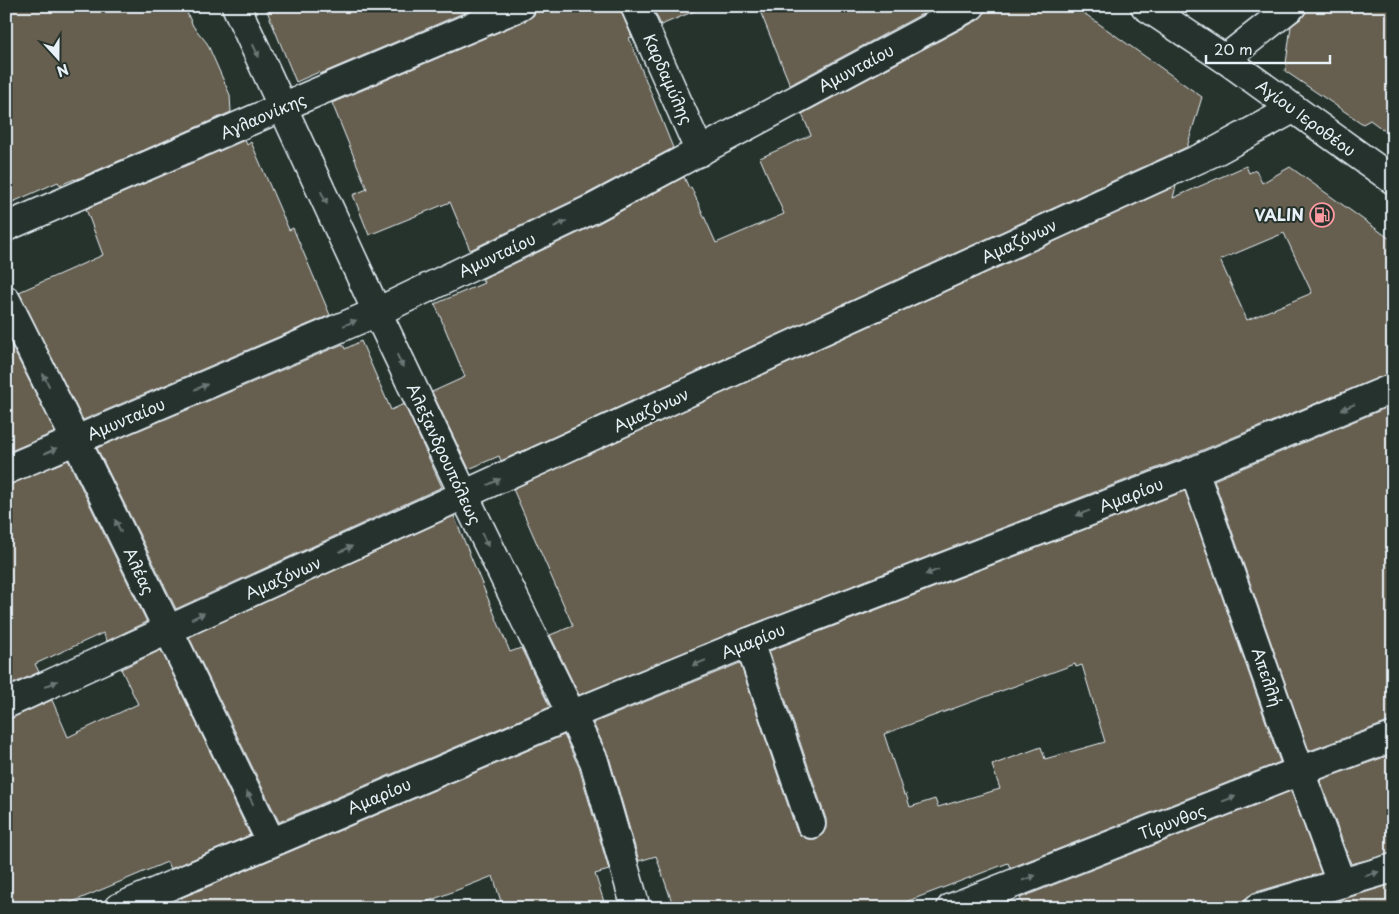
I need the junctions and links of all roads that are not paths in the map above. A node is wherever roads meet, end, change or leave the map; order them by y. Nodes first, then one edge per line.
1 (236, 6) edge
2 (521, 6) edge
3 (635, 6) edge
4 (971, 6) edge
5 (1145, 6) edge
6 (1292, 6) edge
7 (1225, 58) junction
8 (282, 107) junction
9 (1293, 109) junction
10 (700, 152) junction
11 (1393, 180) edge
12 (6, 227) edge
13 (6, 300) edge
14 (377, 312) junction
15 (1393, 388) edge
16 (77, 440) junction
17 (6, 470) edge
18 (1194, 471) junction
19 (464, 496) junction
20 (167, 630) junction
21 (749, 642) junction
22 (6, 704) edge
23 (571, 715) junction
24 (1393, 737) edge
25 (1300, 771) junction
26 (811, 824) dead end
27 (271, 842) junction
28 (1393, 868) edge
29 (1341, 883) junction
30 (999, 899) edge
31 (118, 908) edge
32 (636, 908) edge
33 (951, 908) edge
34 (1258, 908) edge

1 -> 8 street, Αλεξανδρουπόλεως
2 - 8 street, Αγλαονίκης
3 - 10 street, Καρδαμύλης
4 - 10 street, Αμυνταίου
5 - 7 street, Αγίου Ιεροθέου
6 - 7 street
7 - 9 street, Αγίου Ιεροθέου
8 - 12 street, Αγλαονίκης
8 -> 14 street, Αλεξανδρουπόλεως
9 - 11 street, Αγίου Ιεροθέου
19 -> 9 street, Αμαζόνων
14 -> 10 street, Αμυνταίου
16 -> 13 street, Αλέας
16 -> 14 street, Αμυνταίου
14 -> 19 street, Αλεξανδρουπόλεως
15 -> 18 street, Αμαρίου
17 -> 16 street, Αμυνταίου
20 -> 16 street, Αλέας
18 -> 21 street, Αμαρίου
18 - 25 street, Απελλή
20 -> 19 street, Αμαζόνων
19 -> 23 street, Αλεξανδρουπόλεως
22 -> 20 street, Αμαζόνων
27 -> 20 street, Αλέας
21 -> 23 street, Αμαρίου
21 - 26 street
23 - 27 street, Αμαρίου
23 - 32 street, Αλεξανδρουπόλεως
24 - 25 street, Τίρυνθος
25 - 29 street, Απελλή
30 -> 25 street, Τίρυνθος
27 - 31 street, Αμαρίου
29 -> 28 street
29 - 34 street
30 - 33 street, Τίρυνθος

